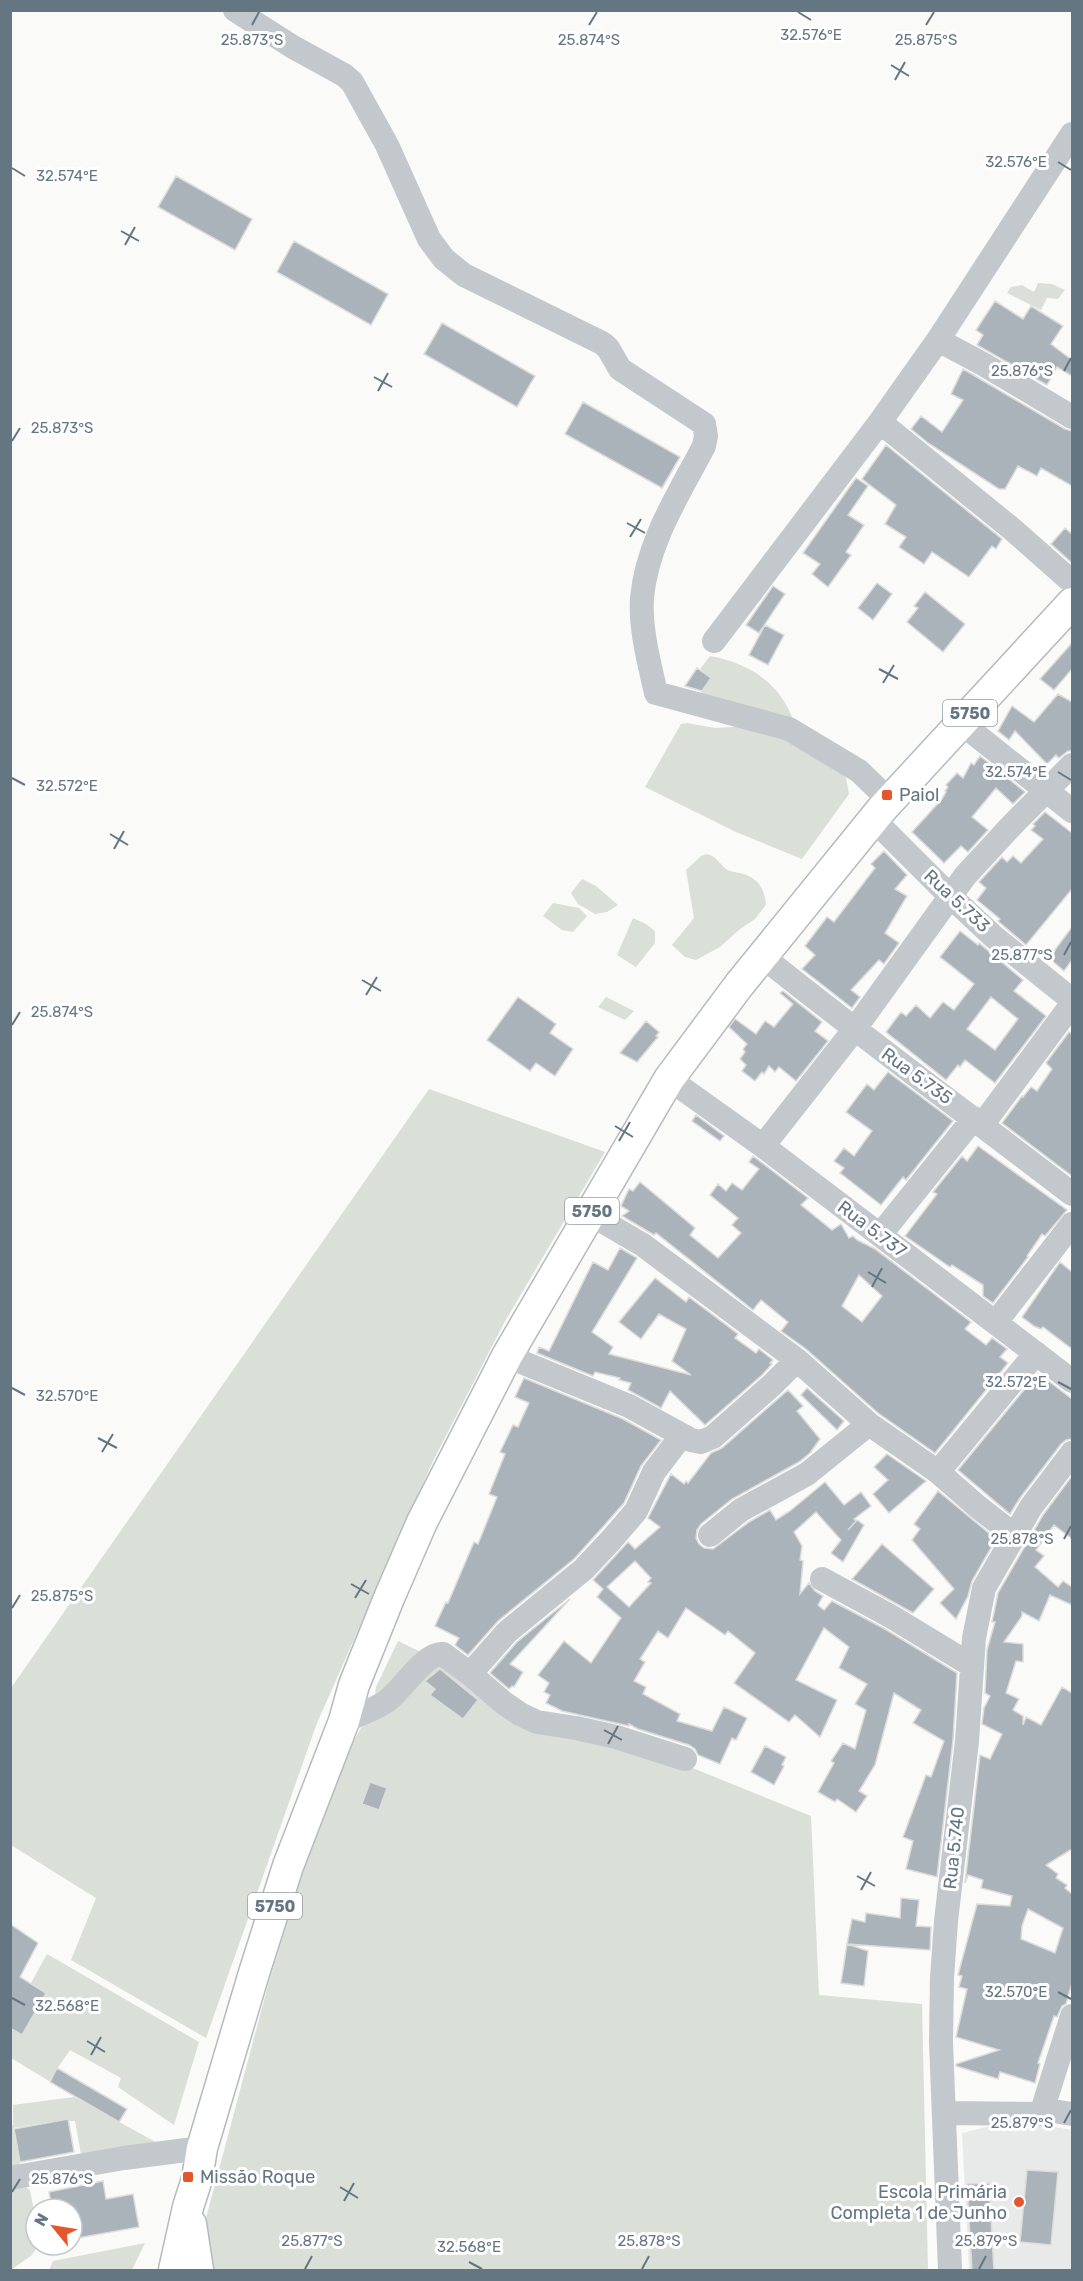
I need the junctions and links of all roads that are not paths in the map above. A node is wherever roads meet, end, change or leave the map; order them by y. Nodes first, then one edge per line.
1 (235, 10) edge
2 (1072, 134) edge
3 (938, 340) junction
4 (1072, 417) edge
5 (880, 422) junction
6 (1072, 582) edge
7 (1068, 616) edge
8 (714, 641) dead end
9 (961, 723) junction
10 (1072, 765) edge
11 (1048, 791) junction
12 (881, 810) junction
13 (1072, 811) edge
14 (950, 896) junction
15 (762, 956) junction
16 (1071, 996) edge
17 (854, 1030) junction
18 (669, 1079) junction
19 (978, 1122) junction
20 (763, 1146) junction
21 (1072, 1194) edge
22 (590, 1214) junction
23 (1072, 1224) edge
24 (880, 1235) junction
25 (996, 1322) junction
26 (1036, 1353) junction
27 (507, 1356) junction
28 (797, 1360) junction
29 (1072, 1381) edge
30 (869, 1424) junction
31 (682, 1435) junction
32 (1072, 1453) edge
33 (938, 1472) junction
34 (1013, 1534) junction
35 (710, 1535) dead end
36 (822, 1579) dead end
37 (971, 1665) junction
38 (470, 1674) junction
39 (344, 1721) junction
40 (685, 1760) dead end
41 (1072, 2016) edge
42 (944, 2113) junction
43 (1041, 2114) junction
44 (1072, 2114) edge
45 (202, 2148) junction
46 (10, 2178) edge
47 (193, 2193) junction
48 (174, 2271) edge
49 (198, 2271) edge
50 (950, 2271) edge

1 - 12 street, Rua 5.733
2 - 3 street
3 - 4 street
3 - 5 street
5 - 6 street
5 - 8 street
7 - 9 main road, 5750
9 - 11 street
9 - 12 main road, 5750
10 - 11 street
11 - 13 street
11 - 14 street
12 - 14 street, Rua 5.733
12 - 15 main road, 5750
14 - 16 street, Rua 5.733
14 - 17 street
15 - 17 street, Rua 5.735
15 - 18 main road, 5750
16 - 19 street
17 - 19 street, Rua 5.735
17 - 20 street
18 - 20 street, Rua 5.737
18 - 22 main road, 5750
19 - 21 street, Rua 5.735
19 - 24 street
20 - 24 street, Rua 5.737
22 - 27 main road, 5750
22 - 28 street
23 - 25 street
24 - 25 street, Rua 5.737
25 - 26 street, Rua 5.737
26 - 29 street, Rua 5.737
26 - 33 street
27 - 31 street
27 - 39 main road, 5750
28 - 30 street
28 - 31 street
30 - 33 street
30 - 35 street
31 - 38 street
32 - 34 street, Rua 5.740
33 - 34 street
34 - 37 street, Rua 5.740
36 - 37 street
37 - 42 street, Rua 5.740
38 - 39 street
38 - 40 street
39 - 45 main road, 5750
41 - 43 street
42 - 43 street
42 - 50 street, Rua 5.740
43 - 44 street
45 - 46 street
45 - 47 main road, 5750
47 - 48 main road, 5750
47 - 49 main road

